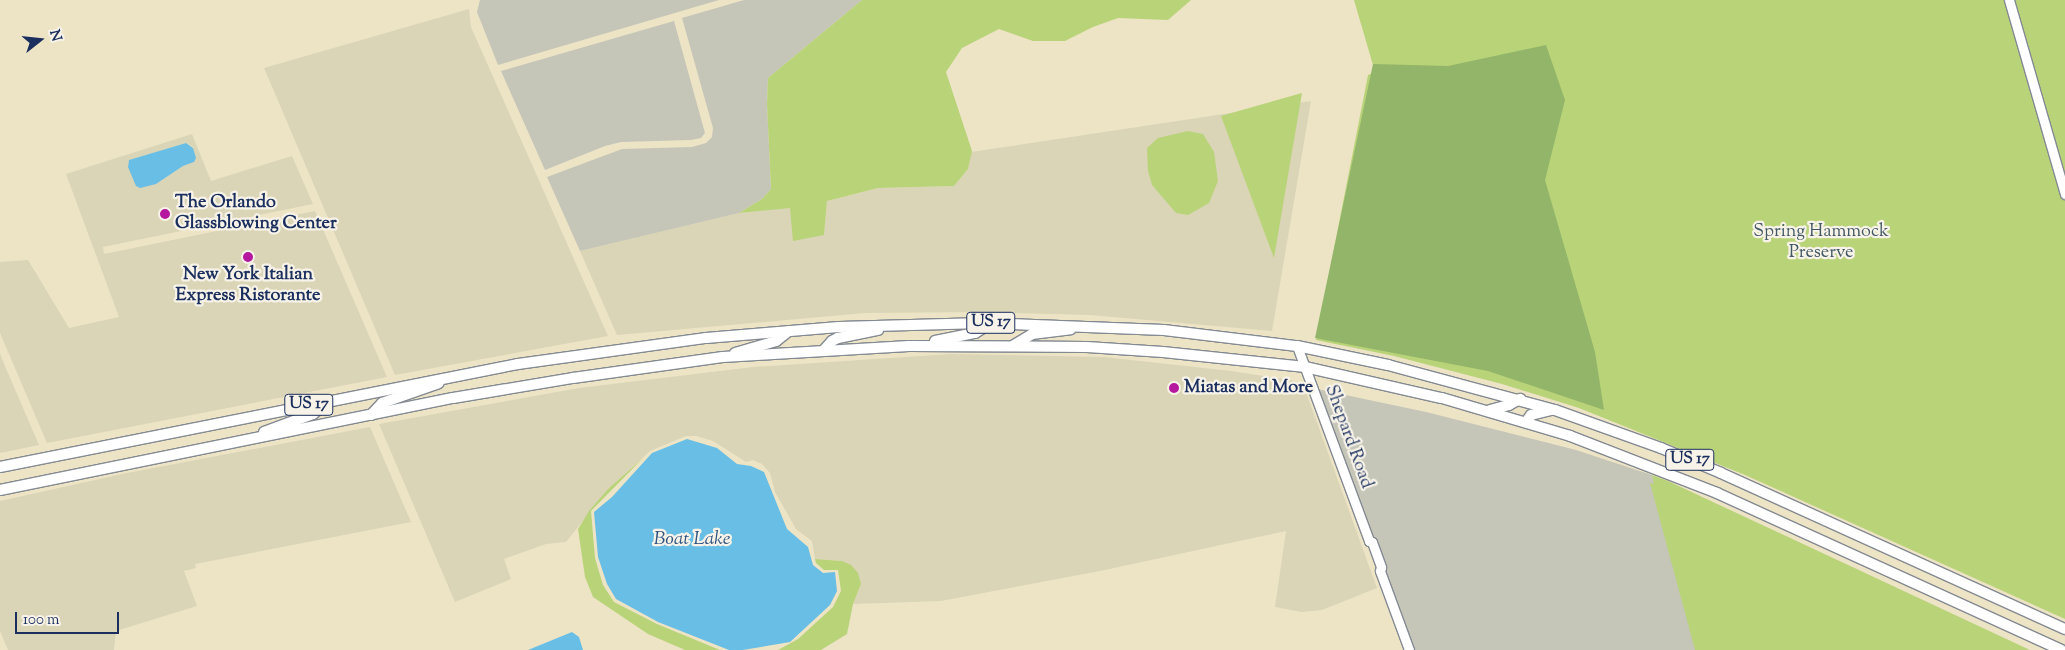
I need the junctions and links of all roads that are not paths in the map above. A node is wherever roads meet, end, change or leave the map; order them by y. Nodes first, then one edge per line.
1 (2009, 0) edge
2 (2065, 194) edge
3 (983, 323) junction
4 (898, 325) junction
5 (1091, 326) junction
6 (789, 331) junction
7 (1014, 345) junction
8 (910, 346) junction
9 (1297, 346) junction
10 (823, 351) junction
11 (723, 357) junction
12 (1305, 367) junction
13 (458, 375) junction
14 (1520, 399) junction
15 (323, 402) junction
16 (1489, 410) junction
17 (1554, 410) junction
18 (372, 414) junction
19 (1526, 422) junction
20 (243, 441) junction
21 (3, 468) edge
22 (0, 490) edge
23 (2065, 629) edge
24 (1409, 650) edge
25 (2061, 650) edge

1 - 2 street
3 - 4 main road, US 17
3 - 5 main road, US 17
3 - 8 main road
4 - 6 main road, US 17
4 - 10 main road
5 - 7 main road
5 - 9 main road, US 17
6 - 11 main road
6 - 13 main road, US 17
7 - 8 main road, US 17
7 - 12 main road, US 17
8 - 10 main road, US 17
9 - 12 street, Shepard Road
9 - 14 main road, US 17
10 - 11 main road, US 17
11 - 18 main road, US 17
12 - 16 main road, US 17
12 - 24 street, Shepard Road
13 - 15 main road, US 17
13 - 18 main road
14 - 16 main road
14 - 17 main road, US 17
15 - 20 main road
15 - 21 main road, US 17
16 - 19 main road, US 17
17 - 19 main road
17 - 23 main road, US 17
18 - 20 main road, US 17
19 - 25 main road, US 17
20 - 22 main road, US 17

